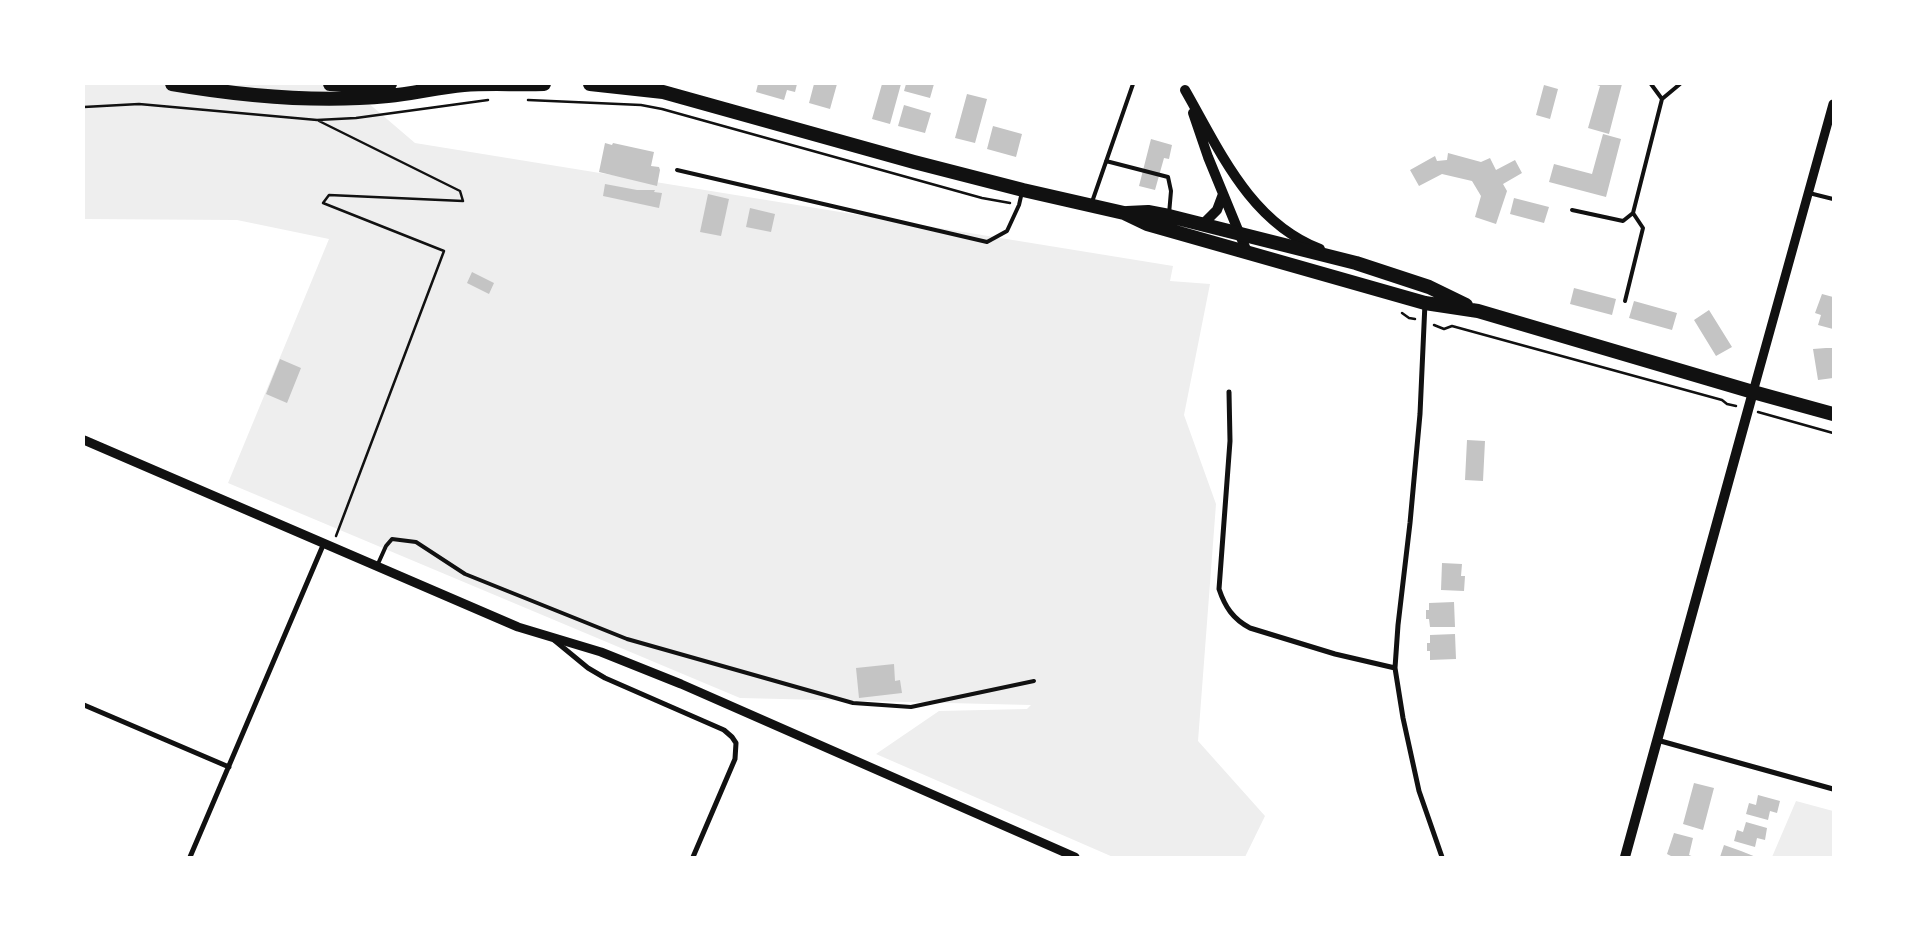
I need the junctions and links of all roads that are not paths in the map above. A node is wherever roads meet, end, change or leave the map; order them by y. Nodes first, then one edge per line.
1 (172, 84) edge
2 (330, 84) edge
3 (390, 84) edge
4 (544, 84) edge
5 (590, 84) edge
6 (1133, 84) edge
7 (1651, 84) edge
8 (1680, 84) edge
9 (1184, 87) edge
10 (1662, 99) junction
11 (1833, 104) edge
12 (1106, 161) junction
13 (677, 170) dead end
14 (1023, 190) junction
15 (1809, 192) junction
16 (1223, 194) junction
17 (1833, 199) edge
18 (1092, 205) junction
19 (1572, 210) dead end
20 (1124, 213) junction
21 (1633, 213) junction
22 (1169, 216) junction
23 (1202, 225) junction
24 (1240, 235) junction
25 (1248, 252) junction
26 (1356, 263) junction
27 (1625, 301) dead end
28 (1425, 303) junction
29 (1478, 311) junction
30 (1229, 392) dead end
31 (1753, 392) junction
32 (1833, 414) edge
33 (84, 440) edge
34 (328, 545) junction
35 (377, 566) junction
36 (552, 638) junction
37 (1395, 668) junction
38 (1034, 682) dead end
39 (84, 705) edge
40 (1657, 740) junction
41 (229, 767) junction
42 (1833, 789) edge
43 (190, 857) edge
44 (693, 857) edge
45 (1075, 857) edge
46 (1442, 857) edge
47 (1625, 857) edge

1 - 4 highway
2 - 3 highway
5 - 14 highway
6 - 12 lane
7 - 10 lane
8 - 10 lane
9 - 16 main road
9 - 26 main road
10 - 21 lane
11 - 15 street
12 - 18 lane
12 - 22 lane
13 - 14 lane
14 - 18 highway
15 - 17 lane
15 - 31 street
16 - 23 main road
16 - 24 main road
18 - 20 highway
19 - 21 lane
20 - 22 highway
20 - 25 highway
21 - 27 lane
22 - 23 highway
23 - 24 highway
24 - 25 main road
24 - 26 highway
25 - 28 highway
26 - 29 highway
28 - 29 highway
28 - 37 street
29 - 31 highway
30 - 37 street
31 - 32 highway
31 - 40 main road
33 - 34 street
34 - 35 street
34 - 41 street
35 - 36 street
35 - 38 lane
36 - 44 street
36 - 45 street
37 - 46 street
39 - 41 street
40 - 42 street
40 - 47 main road
41 - 43 street

